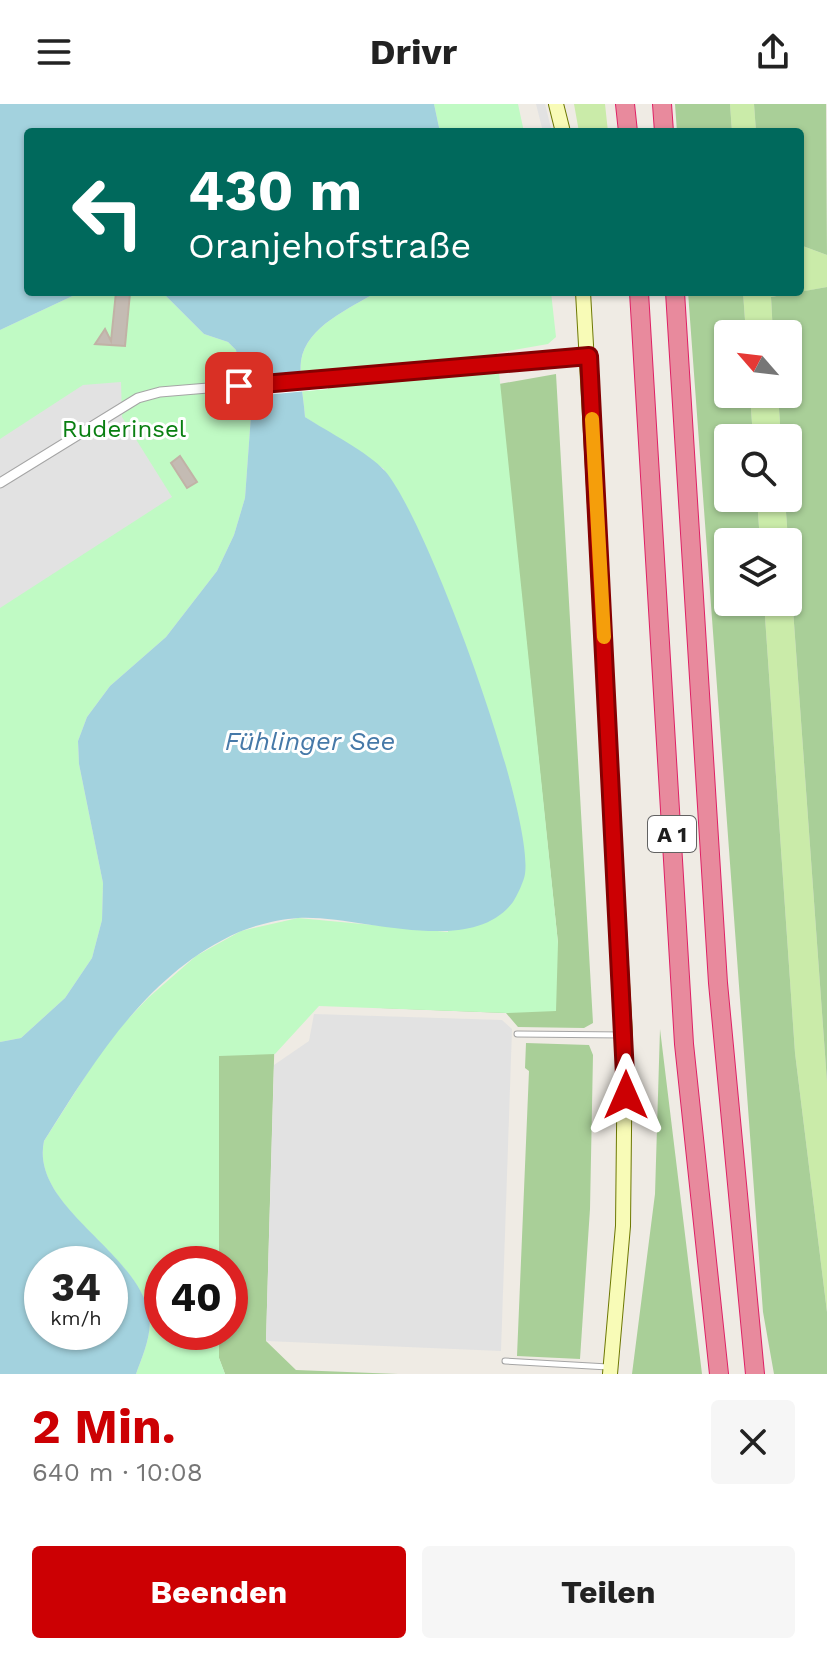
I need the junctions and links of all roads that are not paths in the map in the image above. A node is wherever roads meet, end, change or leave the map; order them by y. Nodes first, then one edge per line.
1 (556, 104) edge
2 (625, 104) edge
3 (562, 128) edge
4 (628, 128) edge
5 (583, 296) edge
6 (639, 296) edge
7 (675, 296) edge
8 (589, 356) junction
9 (0, 483) edge
10 (517, 1034) dead end
11 (625, 1036) junction
12 (505, 1361) dead end
13 (610, 1370) edge
14 (719, 1374) edge
15 (755, 1374) edge

1 - 3 street
2 - 4 highway
5 - 8 street
6 - 14 highway, A 1
7 - 15 highway, A 1
8 - 9 street
8 - 11 street
10 - 11 lane
11 - 13 street
12 - 13 lane

